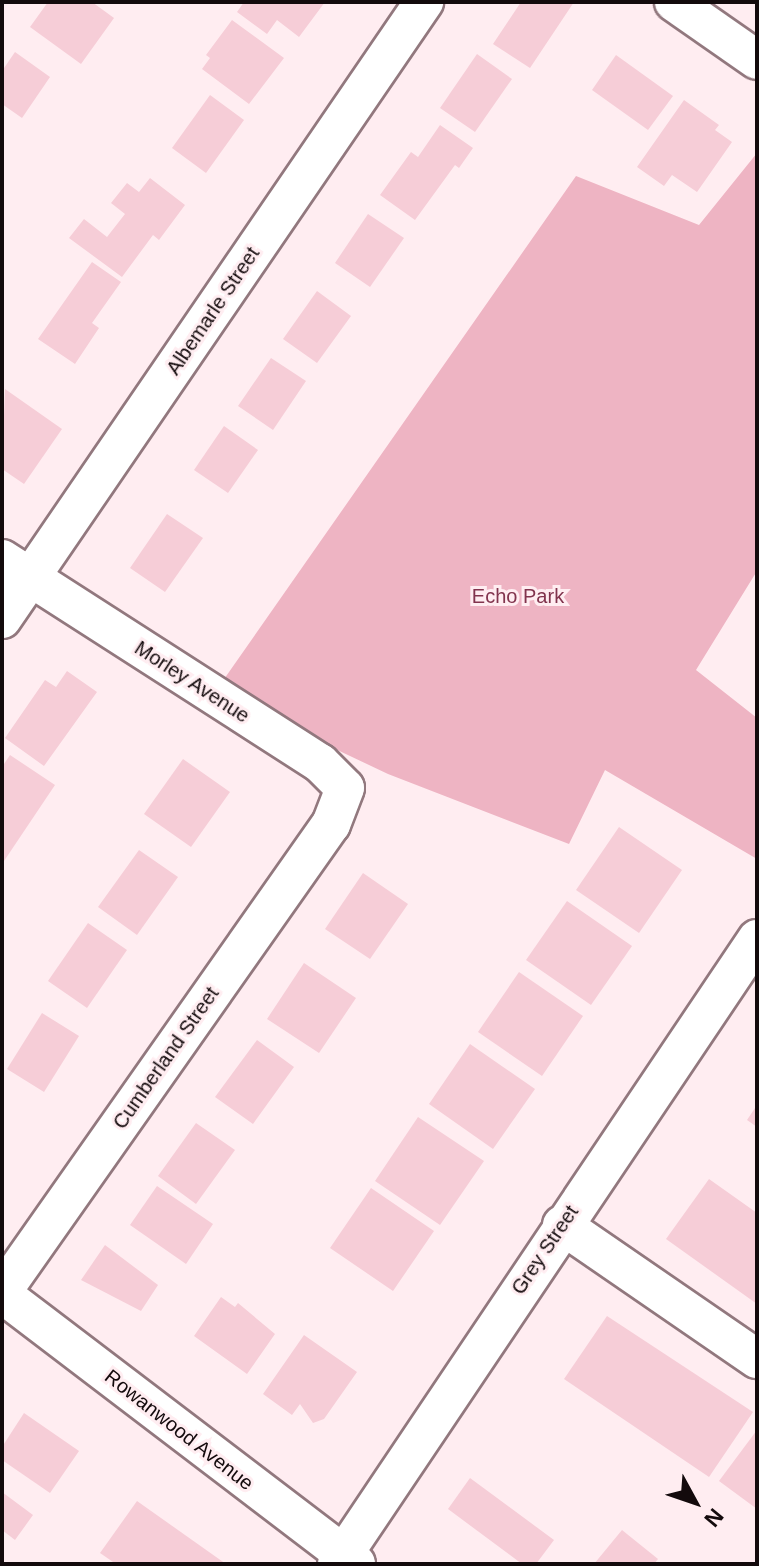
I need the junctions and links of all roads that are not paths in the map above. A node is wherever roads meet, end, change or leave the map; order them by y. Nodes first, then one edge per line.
1 (424, 2) edge
2 (674, 2) edge
3 (757, 60) edge
4 (16, 569) edge
5 (2, 619) edge
6 (331, 824) joint
7 (750, 962) edge
8 (562, 1225) junction
9 (2, 1293) edge
10 (757, 1359) edge
11 (345, 1561) edge

1 - 4 street, Albemarle Street
2 - 3 street
4 - 5 street, Albemarle Street
4 - 6 street, Morley Avenue
6 - 9 street, Cumberland Street
7 - 8 street, Grey Street
8 - 10 street
8 - 11 street, Grey Street
9 - 11 street, Rowanwood Avenue

